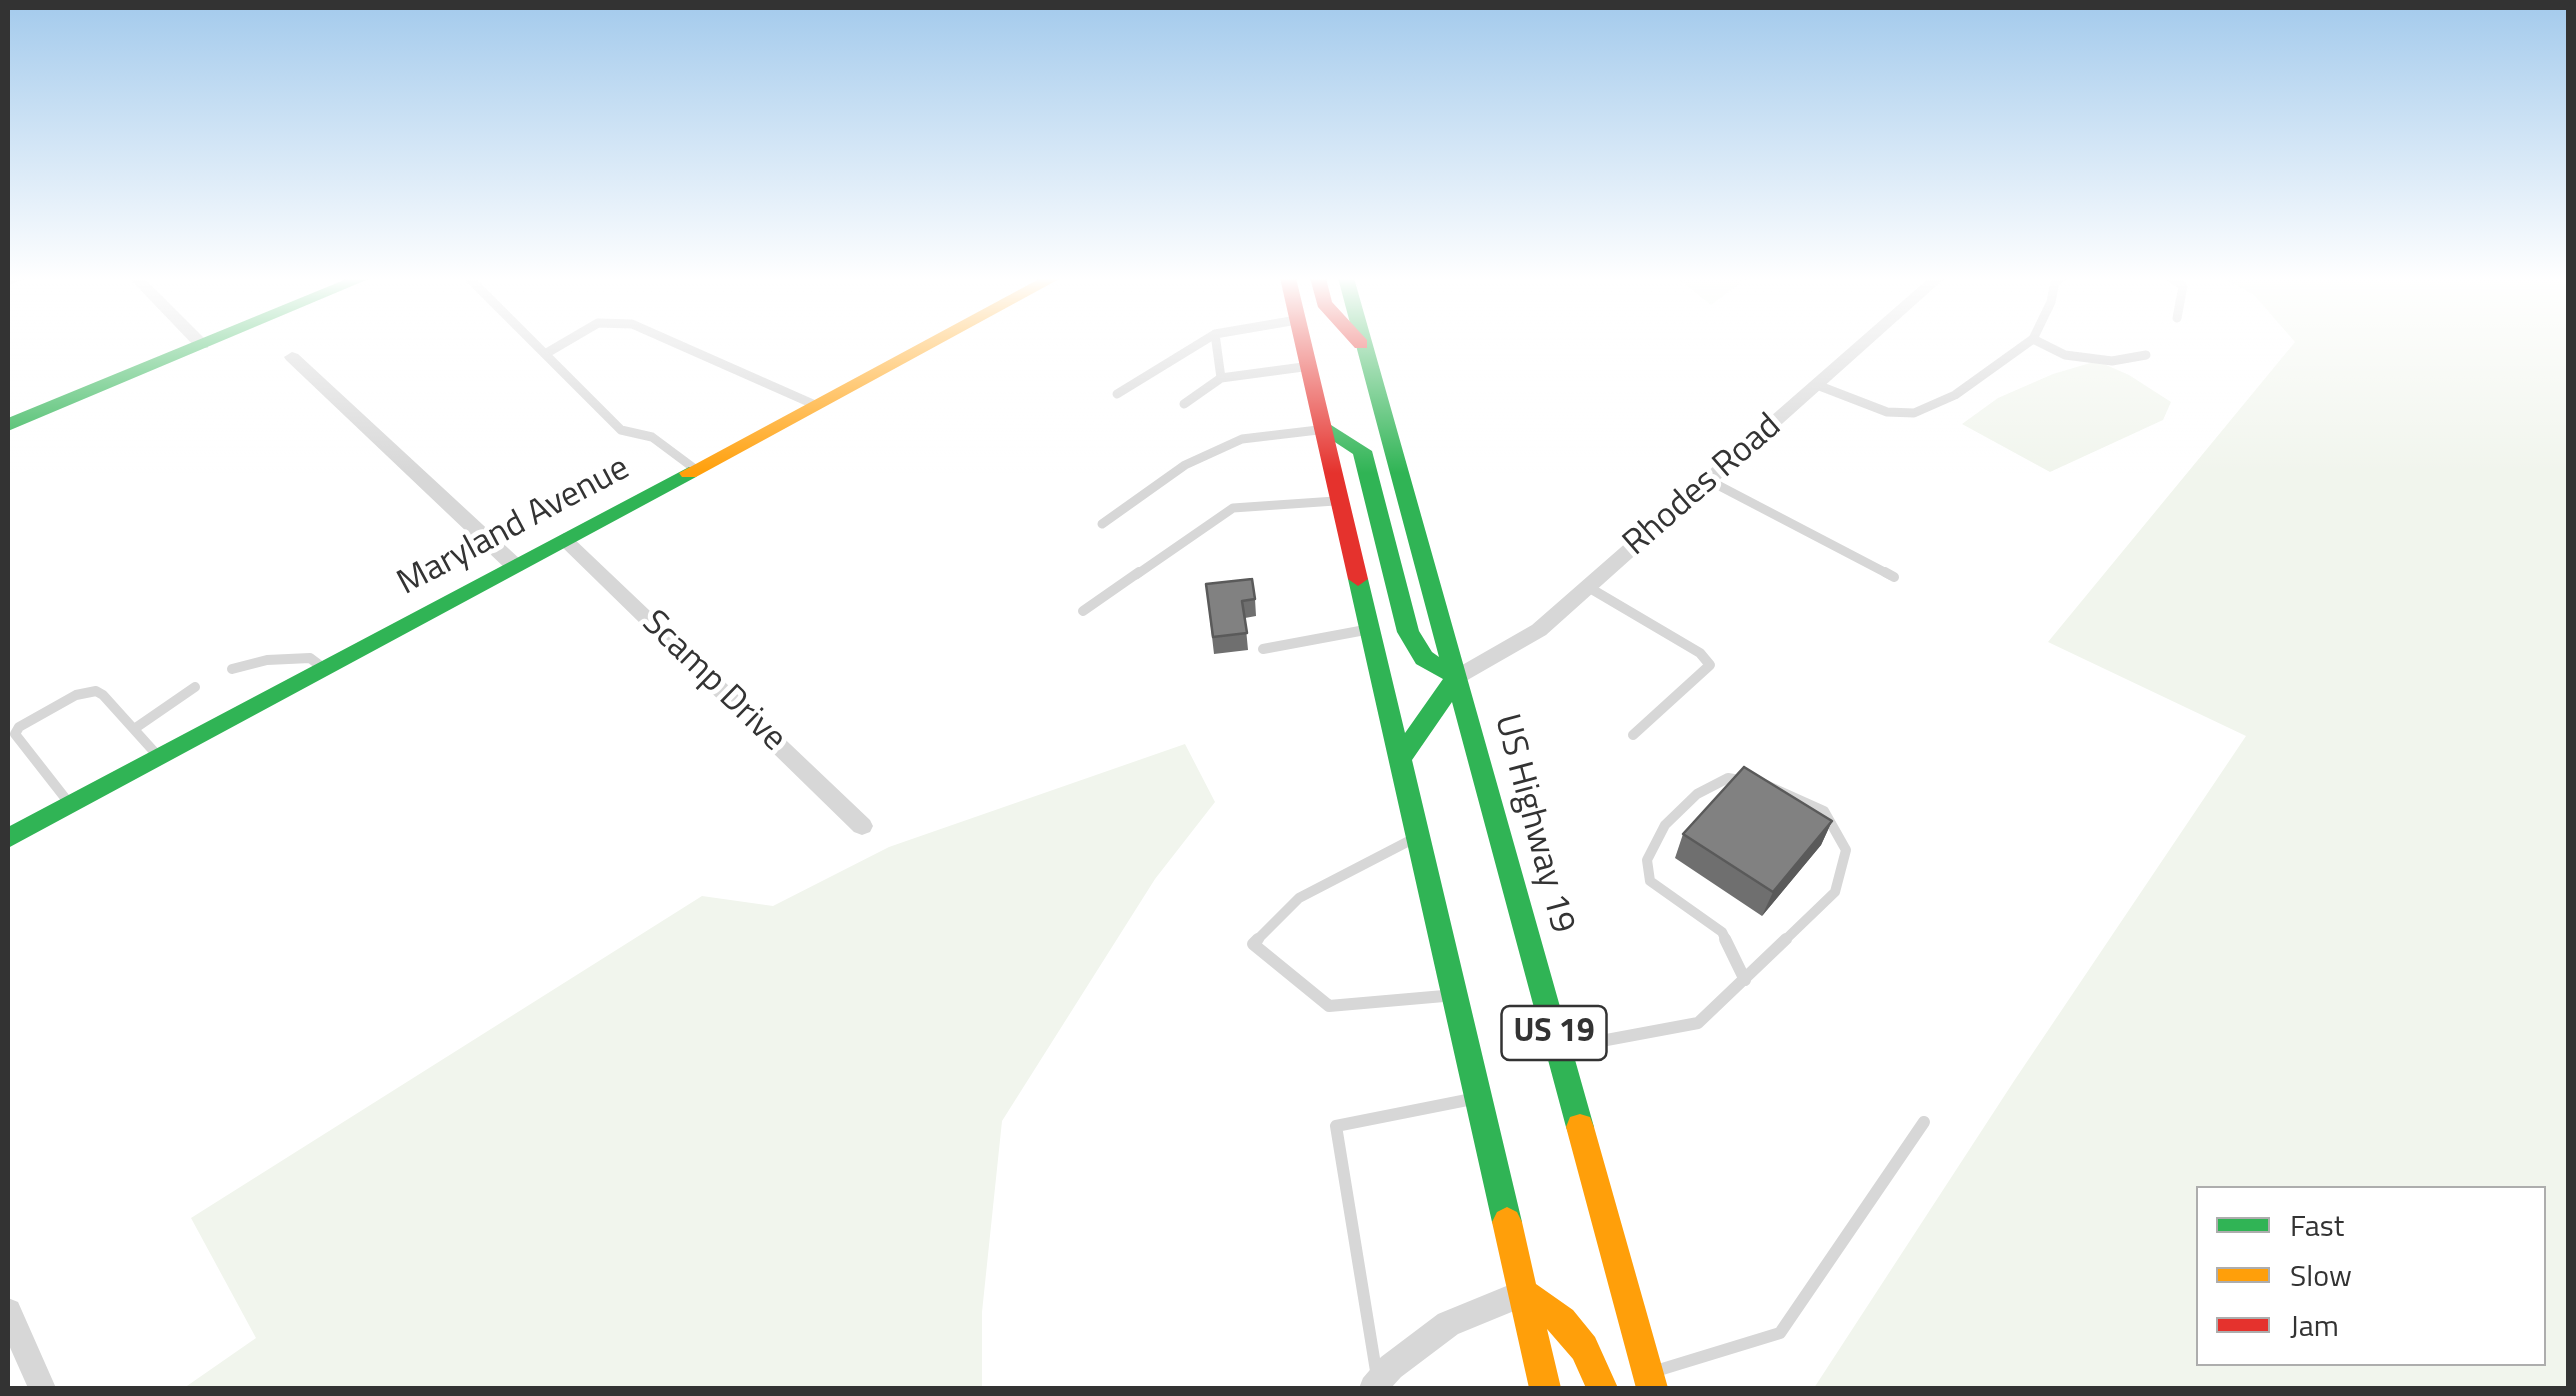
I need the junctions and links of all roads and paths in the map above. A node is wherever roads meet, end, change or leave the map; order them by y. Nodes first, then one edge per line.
1 (206, 343) edge
2 (533, 343) edge
3 (563, 343) edge
4 (675, 343) edge
5 (931, 343) edge
6 (1200, 343) edge
7 (1216, 343) edge
8 (1304, 343) edge
9 (1361, 343) edge
10 (1364, 343) edge
11 (1864, 343) edge
12 (2026, 343) edge
13 (2040, 343) edge
14 (202, 345) joint
15 (1366, 349) junction
16 (544, 354) junction
17 (2146, 355) dead end
18 (292, 357) dead end
19 (1309, 366) junction
20 (1220, 378) junction
21 (1817, 385) junction
22 (1118, 394) dead end
23 (1184, 404) dead end
24 (815, 405) junction
25 (8, 425) edge
26 (1324, 429) junction
27 (695, 469) junction
28 (1710, 481) junction
29 (1341, 501) junction
30 (1102, 524) dead end
31 (564, 539) junction
32 (515, 566) junction
33 (1894, 577) dead end
34 (1588, 587) junction
35 (1083, 611) dead end
36 (1371, 629) junction
37 (1263, 649) dead end
38 (232, 669) dead end
39 (324, 669) junction
40 (1457, 677) junction
41 (195, 688) dead end
42 (134, 728) junction
43 (1632, 735) dead end
44 (158, 757) junction
45 (1401, 758) junction
46 (70, 804) junction
47 (862, 826) dead end
48 (1419, 836) junction
49 (8, 838) edge
50 (1745, 980) junction
51 (1455, 994) junction
52 (1558, 1050) junction
53 (1478, 1098) junction
54 (1924, 1122) dead end
55 (1523, 1293) junction
56 (8, 1312) edge
57 (1650, 1381) edge
58 (1376, 1385) edge
59 (42, 1388) edge
60 (1545, 1388) edge
61 (1602, 1388) edge

1 - 14 main road
2 - 16 lane
3 - 16 lane
4 - 24 lane
5 - 24 main road, Maryland Avenue
6 - 22 lane
7 - 20 lane
8 - 19 main road, US 19
9 - 15 main road
10 - 15 main road, US Highway 19 / US 19
11 - 21 street, Rhodes Road
12 - 21 lane
13 - 17 lane
14 - 25 main road
15 - 40 main road, US Highway 19 / US 19
16 - 27 lane
18 - 32 street
19 - 20 lane
19 - 26 main road, US 19
20 - 23 lane
21 - 28 street, Rhodes Road
24 - 27 main road, Maryland Avenue
26 - 29 main road, US 19
26 - 30 lane
26 - 40 main road
27 - 31 main road, Maryland Avenue
28 - 33 lane
28 - 34 street, Rhodes Road
29 - 35 lane
29 - 36 main road, US 19
31 - 32 main road, Maryland Avenue
31 - 47 street, Scamp Drive
32 - 39 main road, Maryland Avenue
34 - 40 street, Rhodes Road
34 - 43 lane
36 - 37 lane
36 - 45 main road, US 19
38 - 39 lane
39 - 44 main road, Maryland Avenue
40 - 45 main road
40 - 52 main road, US Highway 19 / US 19
41 - 42 lane
42 - 44 lane
42 - 46 lane
44 - 46 main road, Maryland Avenue
45 - 48 main road, US 19
46 - 49 main road, Maryland Avenue
48 - 51 main road, US 19
48 - 51 lane
50 - 50 lane
50 - 52 lane
51 - 53 main road, US 19
52 - 57 main road, US Highway 19 / US 19
53 - 55 main road, US 19
53 - 58 lane
54 - 57 lane
55 - 58 street
55 - 60 main road, US 19
55 - 61 main road
56 - 59 street

